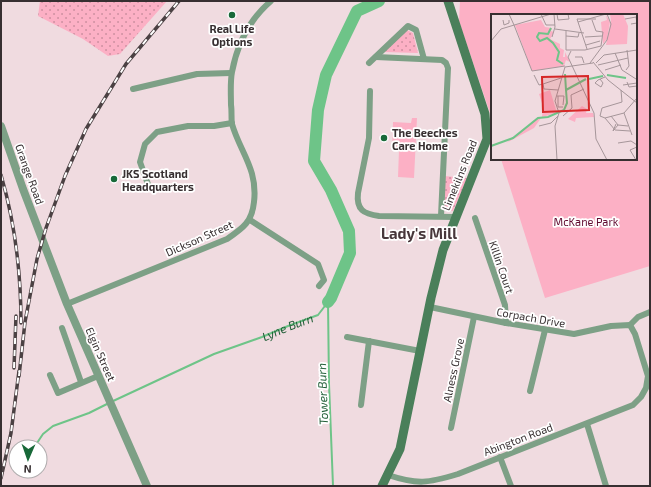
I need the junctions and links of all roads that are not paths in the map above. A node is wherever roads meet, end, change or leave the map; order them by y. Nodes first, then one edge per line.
1 (270, 1) edge
2 (448, 1) edge
3 (376, 57) junction
4 (424, 59) junction
5 (369, 63) dead end
6 (231, 73) junction
7 (133, 89) dead end
8 (370, 91) dead end
9 (232, 123) junction
10 (1, 126) edge
11 (149, 187) dead end
12 (441, 216) junction
13 (456, 217) junction
14 (475, 218) dead end
15 (250, 220) junction
16 (40, 230) joint
17 (320, 286) dead end
18 (67, 304) junction
19 (430, 307) junction
20 (650, 312) edge
21 (474, 317) junction
22 (506, 323) junction
23 (630, 325) junction
24 (62, 328) dead end
25 (545, 330) junction
26 (348, 337) dead end
27 (369, 341) junction
28 (420, 351) junction
29 (50, 375) dead end
30 (98, 376) junction
31 (81, 382) junction
32 (648, 388) edge
33 (530, 391) dead end
34 (361, 405) dead end
35 (587, 424) junction
36 (451, 428) dead end
37 (500, 457) junction
38 (388, 475) junction
39 (422, 484) edge
40 (606, 485) edge
41 (147, 486) edge
42 (382, 486) edge
43 (511, 486) edge
44 (599, 486) edge

1 - 6 street
2 - 13 main road, Limekilns Road
3 - 4 street
3 - 4 street
3 - 5 street
4 - 12 street
6 - 7 street
6 - 9 street
8 - 12 street
9 - 11 street
9 - 15 street
10 - 16 street, Grange Road
12 - 13 street
13 - 19 main road, Limekilns Road
14 - 22 street, Killin Court
15 - 17 street
15 - 18 street, Dickson Street
16 - 18 street, Elgin Street
18 - 30 street, Elgin Street
19 - 21 street, Corpach Drive
19 - 28 main road, Limekilns Road
20 - 23 street
21 - 22 street, Corpach Drive
21 - 36 street, Alness Grove
22 - 25 street, Corpach Drive
23 - 25 street, Corpach Drive
23 - 32 street
24 - 31 street
25 - 33 street
26 - 27 street
27 - 28 street
27 - 34 street
28 - 38 main road, Limekilns Road
29 - 31 street
30 - 31 street
30 - 41 street, Elgin Street
32 - 35 street, Abington Road
35 - 37 street, Abington Road
35 - 40 street
37 - 39 street, Abington Road
37 - 43 street
38 - 39 street, Abington Road
38 - 42 main road, Limekilns Road
40 - 44 street

